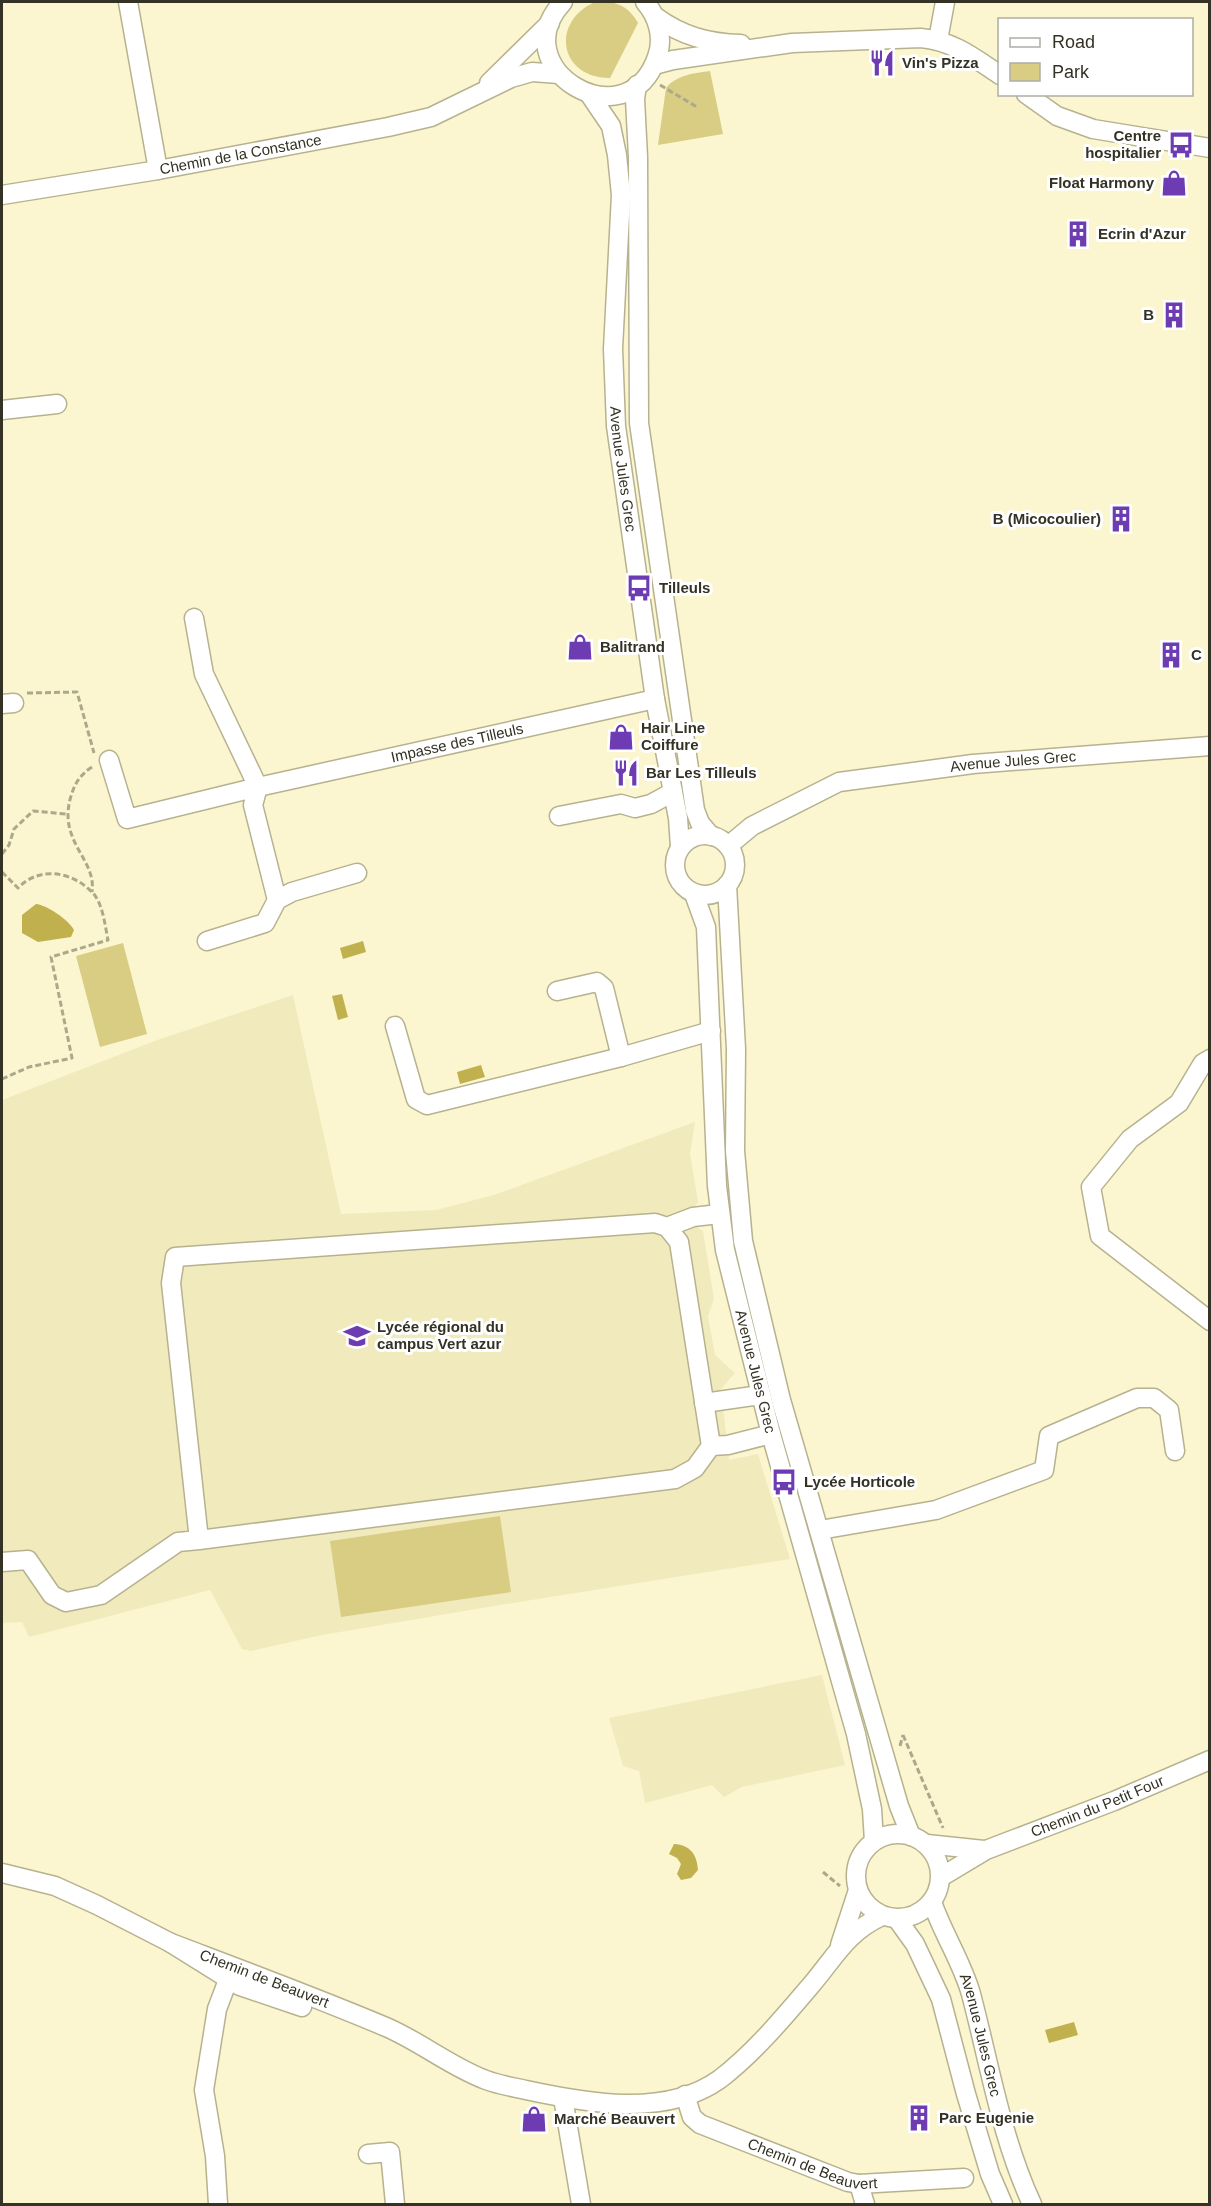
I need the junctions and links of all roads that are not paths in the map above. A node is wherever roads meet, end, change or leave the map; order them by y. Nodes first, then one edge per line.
1 (128, 2) edge
2 (563, 2) edge
3 (645, 2) edge
4 (945, 2) edge
5 (656, 17) junction
6 (550, 23) junction
7 (938, 40) junction
8 (781, 44) junction
9 (654, 65) junction
10 (559, 74) junction
11 (998, 74) edge
12 (637, 86) junction
13 (590, 94) junction
14 (475, 96) junction
15 (1029, 96) edge
16 (1209, 148) edge
17 (158, 170) junction
18 (2, 195) edge
19 (57, 404) dead end
20 (2, 410) edge
21 (194, 618) dead end
22 (655, 699) junction
23 (1209, 746) edge
24 (109, 760) dead end
25 (258, 787) junction
26 (673, 792) junction
27 (559, 816) dead end
28 (711, 836) junction
29 (728, 846) junction
30 (680, 847) junction
31 (357, 873) dead end
32 (727, 885) junction
33 (694, 894) junction
34 (278, 900) junction
35 (207, 941) dead end
36 (557, 991) dead end
37 (395, 1026) dead end
38 (711, 1030) junction
39 (621, 1057) junction
40 (1209, 1059) edge
41 (719, 1214) junction
42 (667, 1227) junction
43 (1209, 1321) edge
44 (760, 1395) junction
45 (704, 1402) junction
46 (771, 1434) junction
47 (711, 1446) junction
48 (1175, 1451) dead end
49 (820, 1530) junction
50 (199, 1540) junction
51 (2, 1562) edge
52 (1209, 1760) edge
53 (874, 1840) junction
54 (919, 1840) junction
55 (986, 1850) junction
56 (2, 1873) edge
57 (941, 1877) junction
58 (858, 1890) junction
59 (932, 1902) junction
60 (889, 1917) junction
61 (171, 1943) junction
62 (840, 1945) junction
63 (228, 1980) junction
64 (360, 2018) junction
65 (685, 2095) junction
66 (563, 2098) junction
67 (368, 2154) dead end
68 (964, 2178) dead end
69 (860, 2184) junction
70 (218, 2205) edge
71 (395, 2205) edge
72 (581, 2205) edge
73 (864, 2205) edge
74 (1003, 2205) edge
75 (1032, 2205) edge

1 - 17 street
2 - 6 street, Chemin de la Constance
3 - 5 street
4 - 7 street
5 - 8 street
5 - 9 street
6 - 10 street
6 - 14 street, Chemin de la Constance
7 - 8 street
7 - 11 street
8 - 9 street
9 - 12 street
10 - 13 street
10 - 14 street, Chemin de la Constance
12 - 13 street
12 - 28 street, Avenue Jules Grec
13 - 22 street, Avenue Jules Grec
14 - 17 street, Chemin de la Constance
15 - 16 street
17 - 18 street, Chemin de la Constance
19 - 20 street
21 - 25 street
22 - 25 street, Impasse des Tilleuls
22 - 26 street, Avenue Jules Grec
23 - 29 street, Avenue Jules Grec
24 - 25 street, Impasse des Tilleuls
25 - 34 street
26 - 27 street
26 - 30 street, Avenue Jules Grec
28 - 29 street
28 - 30 street
29 - 32 street
30 - 33 street
31 - 34 street
32 - 33 street
32 - 49 street, Avenue Jules Grec
33 - 38 street, Avenue Jules Grec
34 - 35 street
36 - 39 street
37 - 39 street
38 - 39 street
38 - 41 street, Avenue Jules Grec
40 - 43 street
41 - 42 street
41 - 44 street, Avenue Jules Grec
42 - 45 street
42 - 50 street
44 - 45 street
44 - 46 street, Avenue Jules Grec
45 - 47 street
46 - 47 street
46 - 53 street, Avenue Jules Grec
47 - 50 street
48 - 49 street
49 - 54 street, Avenue Jules Grec
50 - 51 street
52 - 55 street, Chemin du Petit Four
53 - 54 street
53 - 58 street
54 - 55 street, Chemin du Petit Four
54 - 57 street
55 - 57 street, Chemin du Petit Four
56 - 61 street, Chemin de Beauvert
57 - 59 street
58 - 60 street
58 - 62 street, Chemin de Beauvert
59 - 60 street
59 - 75 street, Avenue Jules Grec
60 - 62 street, Chemin de Beauvert
60 - 74 street, Avenue Jules Grec
61 - 63 street, Chemin de Beauvert
61 - 64 street, Chemin de Beauvert
62 - 65 street, Chemin de Beauvert
63 - 64 street, Chemin de Beauvert
63 - 70 street
64 - 66 street, Chemin de Beauvert
65 - 66 street, Chemin de Beauvert
65 - 69 street, Chemin de Beauvert
66 - 72 street
67 - 71 street
68 - 69 street, Chemin de Beauvert
69 - 73 street

